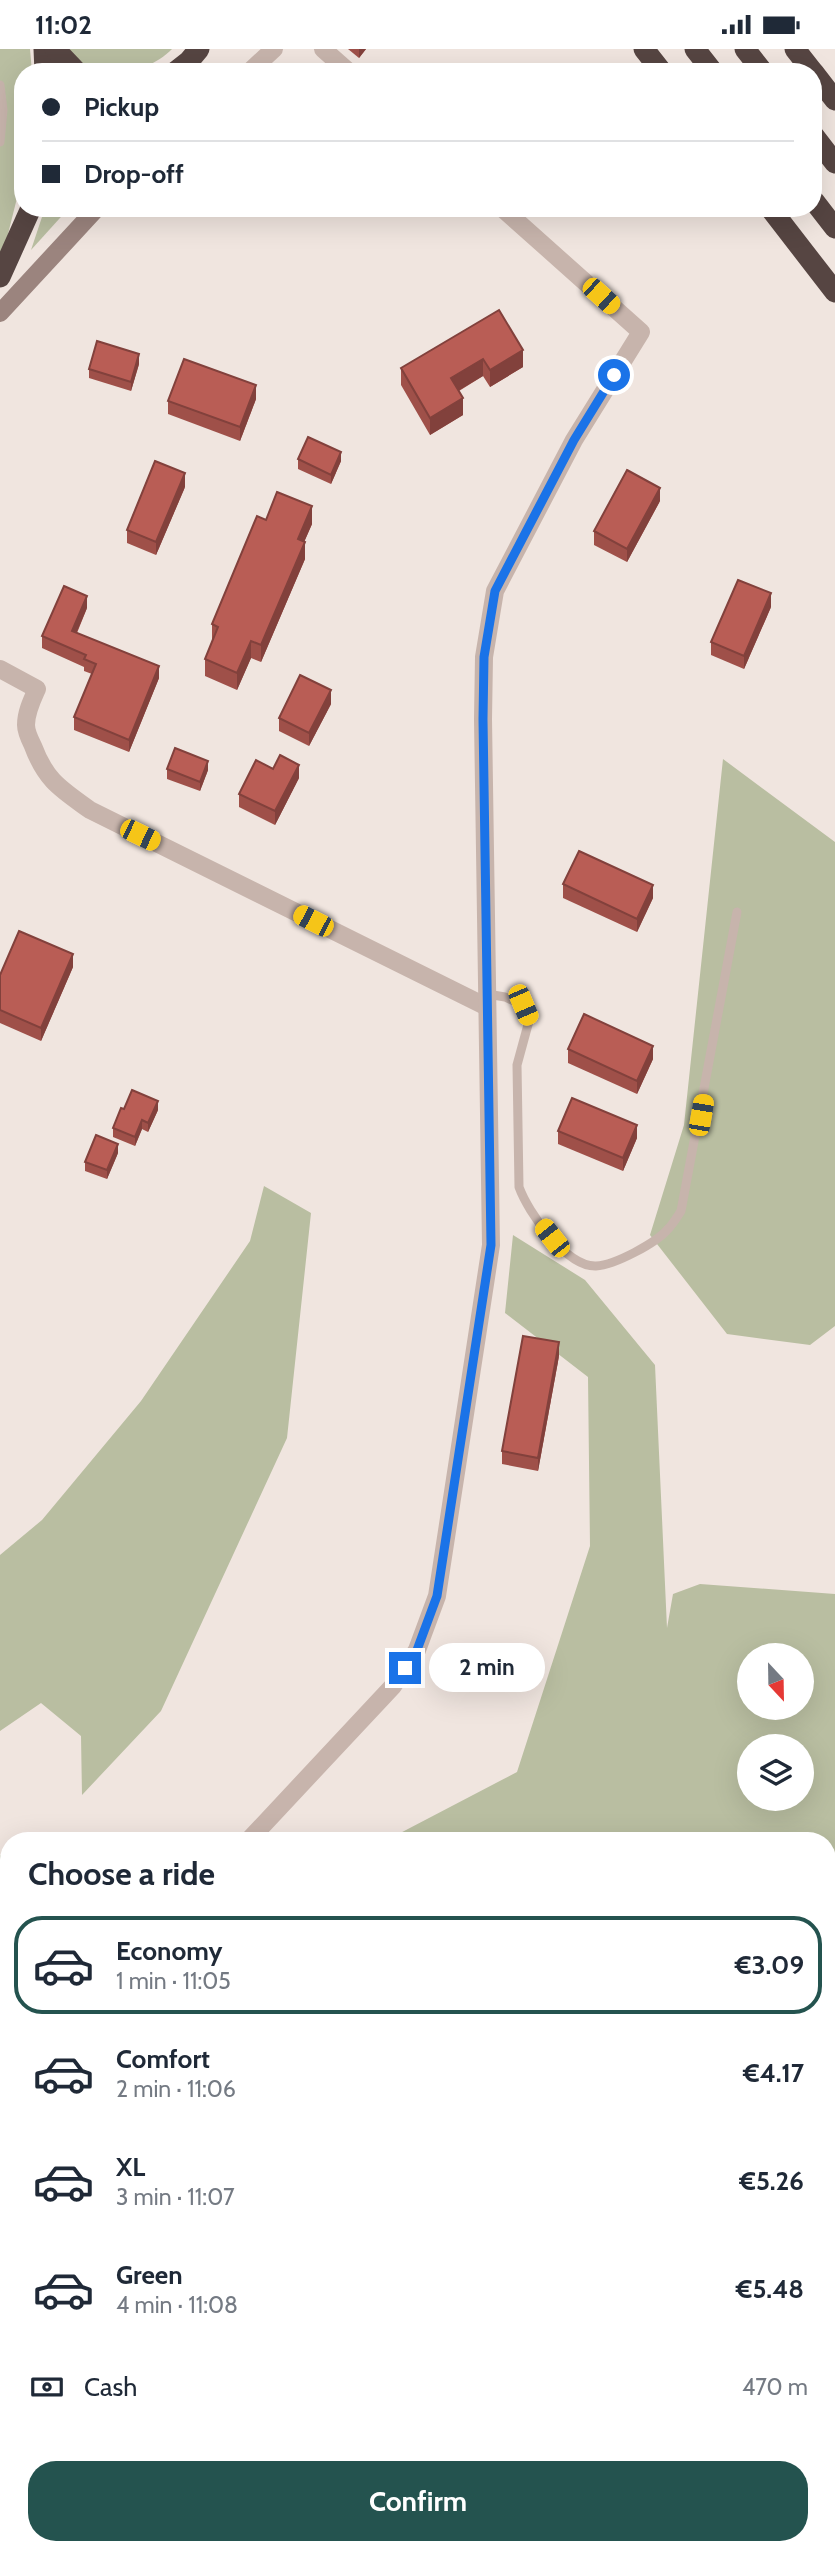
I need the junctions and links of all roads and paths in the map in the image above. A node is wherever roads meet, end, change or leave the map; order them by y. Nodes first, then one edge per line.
1 (55, 49) edge
2 (274, 49) edge
3 (323, 49) edge
4 (644, 49) edge
5 (695, 49) edge
6 (745, 49) edge
7 (795, 49) edge
8 (199, 50) edge
9 (68, 63) edge
10 (185, 63) edge
11 (259, 63) edge
12 (339, 63) edge
13 (655, 63) edge
14 (706, 63) edge
15 (756, 63) edge
16 (806, 63) edge
17 (822, 83) edge
18 (0, 85) edge
19 (835, 100) edge
20 (0, 142) edge
21 (822, 146) edge
22 (835, 163) edge
23 (822, 211) edge
24 (28, 217) edge
25 (89, 217) edge
26 (512, 217) edge
27 (777, 217) edge
28 (835, 228) edge
29 (0, 277) edge
30 (835, 292) edge
31 (0, 313) edge
32 (0, 669) edge
33 (737, 912) dead end
34 (487, 1001) junction
35 (256, 1832) edge

1 - 9 highway
2 - 11 street
3 - 12 street
4 - 13 highway
5 - 14 highway
6 - 15 highway
7 - 16 highway
8 - 10 highway
17 - 19 highway
18 - 20 lane
21 - 22 highway
23 - 28 highway
24 - 29 highway
25 - 31 main road
26 - 34 street
27 - 30 highway
32 - 34 street
33 - 34 lane
34 - 35 street

